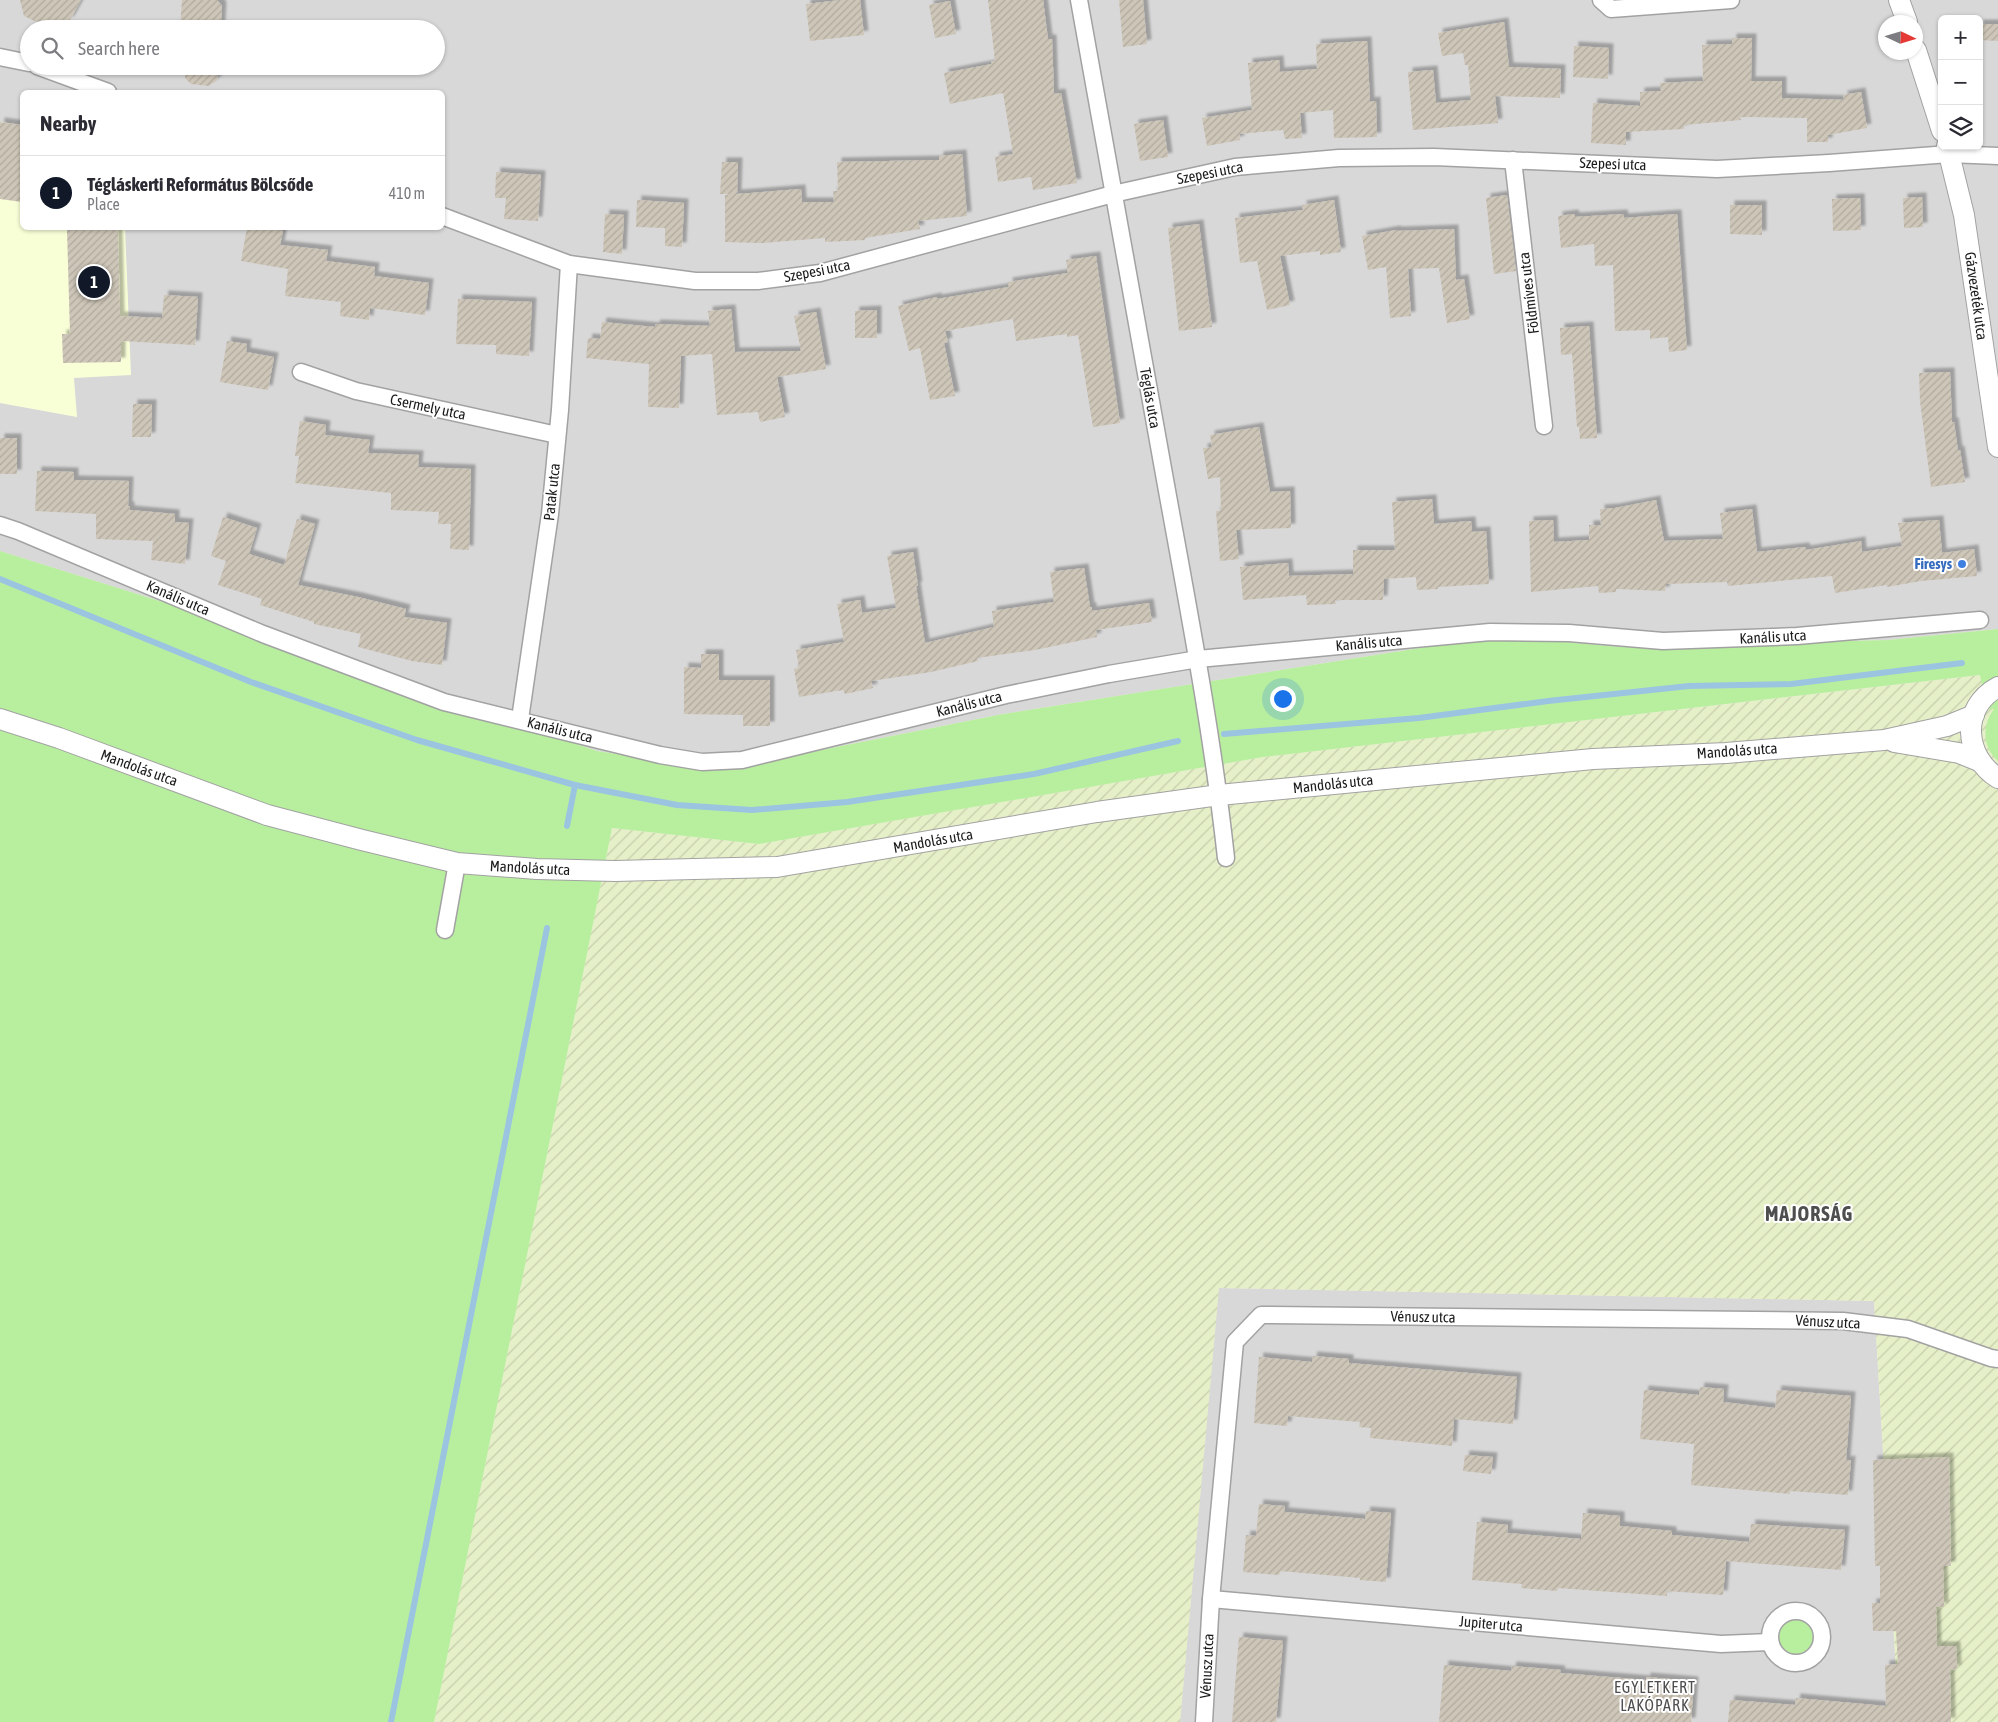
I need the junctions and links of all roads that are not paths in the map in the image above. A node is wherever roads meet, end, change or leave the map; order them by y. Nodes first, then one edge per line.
1 (1079, 0) edge
2 (1601, 0) edge
3 (1731, 0) edge
4 (1899, 0) edge
5 (1904, 15) edge
6 (0, 57) edge
7 (1919, 60) edge
8 (20, 61) edge
9 (62, 75) edge
10 (103, 90) edge
11 (1938, 119) edge
12 (1948, 150) edge
13 (1998, 156) edge
14 (1513, 160) junction
15 (1113, 194) junction
16 (445, 217) edge
17 (569, 264) junction
18 (301, 372) dead end
19 (1544, 426) dead end
20 (557, 435) junction
21 (1998, 447) edge
22 (0, 525) edge
23 (1980, 620) dead end
24 (1198, 659) junction
25 (1996, 686) edge
26 (1974, 715) junction
27 (0, 719) edge
28 (520, 720) junction
29 (1884, 740) junction
30 (1979, 762) junction
31 (1998, 778) edge
32 (1219, 795) junction
33 (1226, 858) dead end
34 (457, 863) junction
35 (445, 930) dead end
36 (1998, 1359) edge
37 (1211, 1600) junction
38 (1770, 1642) dead end
39 (1204, 1722) edge

1 - 15 street, Téglás utca
2 - 3 street
4 - 5 street
6 - 8 street
7 - 11 street
9 - 10 street
12 - 13 street, Szepesi utca
12 - 14 street, Szepesi utca
12 - 21 street, Gázvezeték utca
14 - 15 street, Szepesi utca
14 - 19 street, Földmíves utca
15 - 17 street, Szepesi utca
15 - 24 street, Téglás utca
16 - 17 street, Szepesi utca
17 - 20 street, Patak utca
18 - 20 street, Csermely utca
20 - 28 street, Patak utca
22 - 28 street, Kanális utca
23 - 24 street, Kanális utca
24 - 28 street, Kanális utca
24 - 32 street, Téglás utca
25 - 26 street
26 - 29 street, Mandolás utca
26 - 30 street
27 - 34 street, Mandolás utca
29 - 30 street, Mandolás utca
29 - 32 street, Mandolás utca
30 - 31 street
32 - 33 street, Téglás utca
32 - 34 street, Mandolás utca
34 - 35 street
36 - 37 street, Vénusz utca
37 - 38 street, Jupiter utca
37 - 39 street, Vénusz utca

